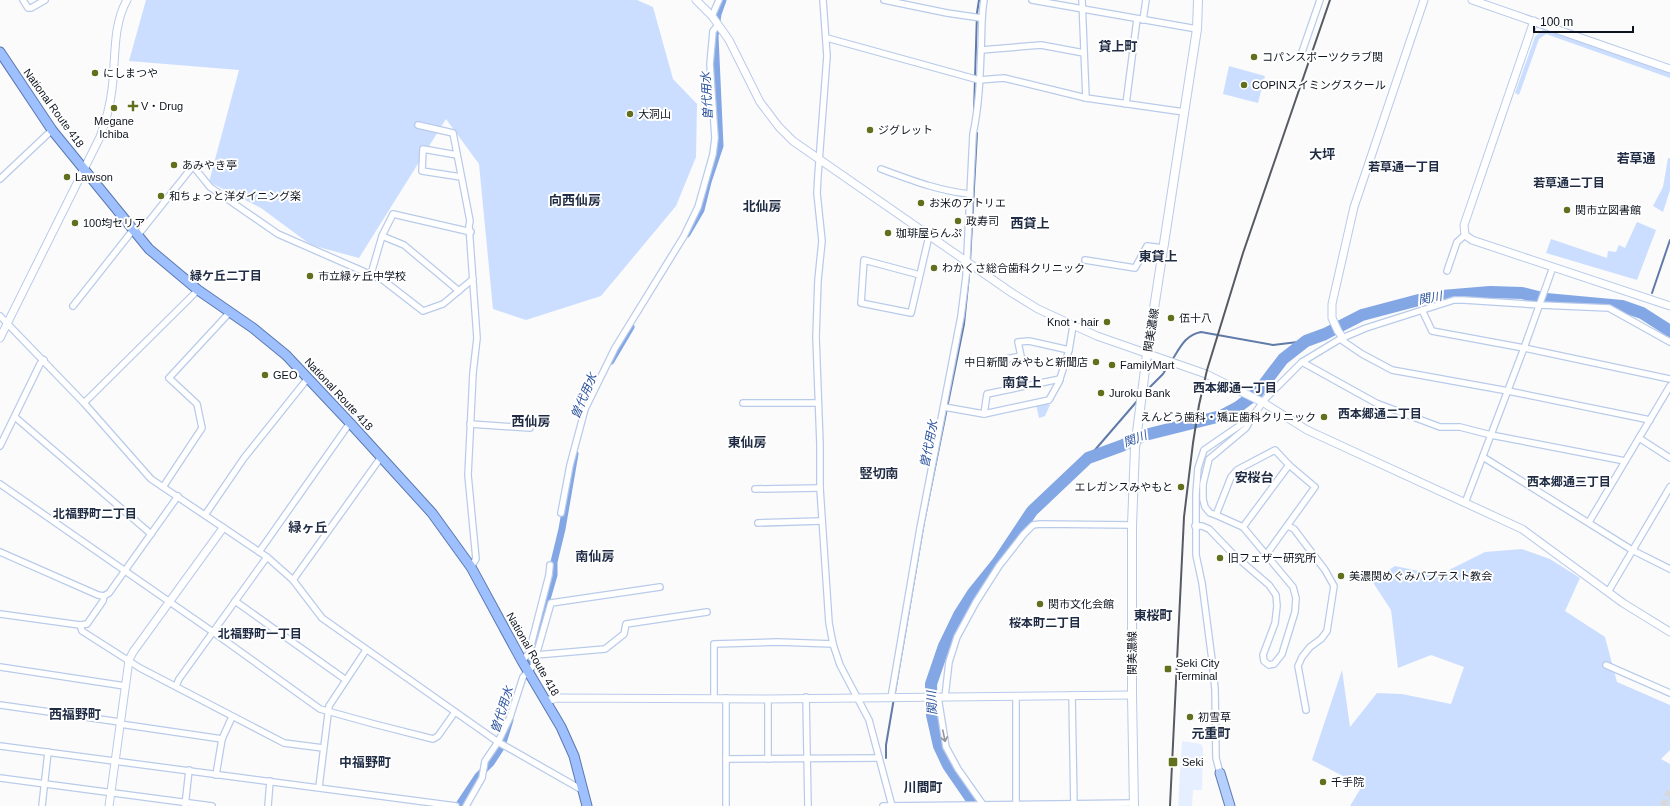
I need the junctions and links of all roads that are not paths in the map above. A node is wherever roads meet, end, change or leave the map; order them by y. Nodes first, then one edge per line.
1 (23, 0) edge
2 (45, 0) edge
3 (127, 0) edge
4 (696, 0) edge
5 (719, 0) edge
6 (823, 0) edge
7 (884, 0) edge
8 (984, 0) edge
9 (1032, 0) edge
10 (1082, 0) edge
11 (1146, 0) edge
12 (1198, 0) edge
13 (1320, 0) edge
14 (1424, 0) edge
15 (1472, 0) edge
16 (1082, 9) junction
17 (712, 16) junction
18 (981, 18) junction
19 (1140, 19) junction
20 (1534, 21) junction
21 (718, 24) junction
22 (1197, 30) junction
23 (827, 38) junction
24 (981, 50) junction
25 (0, 52) edge
26 (1302, 52) dead end
27 (1084, 53) junction
28 (1670, 69) edge
29 (979, 80) junction
30 (1086, 98) junction
31 (1126, 104) junction
32 (1184, 112) junction
33 (418, 125) dead end
34 (52, 130) junction
35 (457, 155) junction
36 (820, 160) junction
37 (84, 169) junction
38 (881, 169) dead end
39 (461, 177) junction
40 (0, 179) edge
41 (970, 194) junction
42 (471, 232) junction
43 (136, 233) junction
44 (1465, 235) junction
45 (382, 236) junction
46 (929, 236) junction
47 (1164, 248) junction
48 (1085, 260) dead end
49 (965, 262) junction
50 (1553, 267) junction
51 (1447, 271) dead end
52 (371, 274) junction
53 (920, 275) junction
54 (473, 279) junction
55 (198, 290) junction
56 (459, 291) junction
57 (1540, 305) junction
58 (73, 306) dead end
59 (1670, 306) edge
60 (1422, 310) junction
61 (230, 312) junction
62 (0, 316) edge
63 (8, 323) junction
64 (1074, 326) junction
65 (0, 338) edge
66 (1341, 339) junction
67 (1670, 342) edge
68 (1524, 348) junction
69 (1069, 350) junction
70 (1147, 354) junction
71 (44, 360) junction
72 (1302, 362) junction
73 (985, 363) dead end
74 (308, 378) junction
75 (1060, 379) junction
76 (1670, 379) edge
77 (1670, 386) edge
78 (1508, 391) junction
79 (84, 403) junction
80 (743, 403) dead end
81 (818, 403) junction
82 (1264, 403) junction
83 (944, 407) junction
84 (984, 414) junction
85 (15, 417) junction
86 (1252, 417) junction
87 (1650, 420) junction
88 (352, 424) junction
89 (470, 424) junction
90 (530, 428) dead end
91 (1492, 435) junction
92 (1639, 438) junction
93 (0, 446) edge
94 (1483, 457) junction
95 (382, 458) junction
96 (1670, 458) edge
97 (1625, 461) junction
98 (1288, 465) junction
99 (0, 484) edge
100 (163, 487) junction
101 (1670, 487) edge
102 (820, 488) junction
103 (755, 489) dead end
104 (178, 496) junction
105 (1465, 503) junction
106 (561, 513) dead end
107 (205, 515) junction
108 (1216, 515) junction
109 (821, 521) junction
110 (1589, 522) junction
111 (758, 523) dead end
112 (1132, 525) junction
113 (1195, 526) junction
114 (1288, 526) junction
115 (1243, 527) junction
116 (223, 528) junction
117 (151, 534) junction
118 (1632, 550) junction
119 (0, 552) edge
120 (259, 552) junction
121 (1266, 554) junction
122 (267, 557) junction
123 (550, 565) dead end
124 (471, 567) junction
125 (1670, 569) edge
126 (124, 571) junction
127 (293, 580) junction
128 (660, 587) dead end
129 (1608, 592) junction
130 (104, 596) junction
131 (235, 601) junction
132 (169, 602) junction
133 (708, 612) dead end
134 (0, 614) edge
135 (80, 626) junction
136 (213, 632) junction
137 (1670, 632) edge
138 (833, 644) junction
139 (366, 650) junction
140 (536, 654) junction
141 (129, 660) junction
142 (522, 661) junction
143 (1606, 665) dead end
144 (0, 667) edge
145 (528, 671) junction
146 (346, 680) junction
147 (125, 686) junction
148 (176, 686) junction
149 (1670, 693) edge
150 (1072, 695) junction
151 (1132, 695) junction
152 (1016, 696) junction
153 (806, 697) junction
154 (941, 697) junction
155 (714, 698) junction
156 (726, 698) junction
157 (768, 698) junction
158 (856, 698) junction
159 (891, 698) junction
160 (546, 701) junction
161 (0, 705) edge
162 (1306, 710) dead end
163 (328, 712) junction
164 (455, 712) junction
165 (232, 716) junction
166 (120, 723) junction
167 (222, 739) junction
168 (498, 742) junction
169 (0, 746) edge
170 (323, 748) junction
171 (48, 752) junction
172 (808, 758) junction
173 (879, 758) junction
174 (726, 759) junction
175 (768, 759) junction
176 (115, 760) junction
177 (189, 770) junction
178 (1220, 773) joint
179 (216, 775) junction
180 (0, 778) edge
181 (270, 781) junction
182 (45, 784) junction
183 (319, 787) junction
184 (584, 791) junction
185 (111, 793) junction
186 (185, 804) edge
187 (1016, 804) junction
188 (1134, 804) edge
189 (983, 805) edge
190 (1074, 805) edge
191 (42, 806) edge
192 (110, 806) edge
193 (212, 806) edge
194 (268, 806) edge
195 (456, 806) edge
196 (466, 806) edge
197 (587, 806) edge
198 (726, 806) edge
199 (808, 806) edge
200 (883, 806) edge
201 (891, 806) edge
202 (1230, 806) edge

1 - 2 street
3 - 37 street
4 - 17 street
5 - 17 street
6 - 23 street
7 - 18 street
8 - 18 street
9 - 16 street
10 - 16 street
11 - 19 street
12 - 22 main road, 関美濃線
13 - 26 street
14 - 66 street
15 - 20 street
16 - 19 street
16 - 27 street
17 - 21 street
18 - 24 street
19 - 22 street
19 - 31 street
20 - 28 street
20 - 44 street
21 - 36 street
21 - 106 street
22 - 32 main road, 関美濃線
23 - 29 street
23 - 36 street
24 - 27 street
24 - 29 street
25 - 34 highway, National Route 418
27 - 30 street
29 - 30 street
29 - 41 street
30 - 31 street
31 - 32 street
32 - 47 main road, 関美濃線
33 - 35 street
34 - 37 highway, National Route 418
34 - 40 street
35 - 39 street
35 - 39 street
36 - 46 street
36 - 81 street
37 - 43 highway, National Route 418
37 - 63 street
38 - 41 street
39 - 42 street
41 - 49 street
42 - 45 street
42 - 54 street
43 - 52 street
43 - 55 highway, National Route 418
43 - 58 street
44 - 50 street
44 - 51 street
45 - 52 street
45 - 56 street
46 - 49 street
46 - 53 street
47 - 48 street
47 - 70 main road, 関美濃線
49 - 64 street
49 - 83 street
50 - 57 street
50 - 59 street
52 - 56 street
53 - 53 street
54 - 56 street
54 - 89 street
55 - 61 highway, National Route 418
55 - 79 street
57 - 60 street
57 - 67 street
57 - 68 street
60 - 66 street
60 - 68 street
61 - 74 highway, National Route 418
61 - 100 street
62 - 63 street
63 - 65 street
63 - 71 street
64 - 69 street
64 - 70 street
66 - 72 street
66 - 78 street
68 - 76 street
68 - 78 street
69 - 73 street
69 - 75 street
70 - 82 street
70 - 112 main road, 関美濃線
71 - 79 street
71 - 85 street
72 - 82 street
72 - 91 street
74 - 88 highway, National Route 418
74 - 107 street
75 - 84 street
75 - 84 street
77 - 87 street
78 - 87 street
78 - 91 street
79 - 100 street
80 - 81 street
81 - 102 street
82 - 86 street
82 - 105 street
83 - 84 street
83 - 159 street
85 - 93 street
85 - 117 street
86 - 108 street
86 - 113 street
87 - 92 street
88 - 95 highway, National Route 418
88 - 120 street
89 - 90 street
89 - 124 street
91 - 94 street
91 - 97 street
92 - 96 street
92 - 97 street
94 - 105 street
94 - 110 street
95 - 124 highway, National Route 418
95 - 127 street
97 - 110 street
98 - 108 street
98 - 114 street
98 - 115 street
99 - 126 street
100 - 104 street
101 - 118 street
102 - 103 street
102 - 109 street
104 - 107 street
104 - 117 street
105 - 129 street
107 - 116 street
108 - 115 street
109 - 111 street
109 - 138 street
110 - 118 street
112 - 151 main road, 関美濃線
112 - 154 street
113 - 121 street
113 - 178 street
114 - 121 street
114 - 162 street
115 - 121 street
116 - 120 street
116 - 132 street
117 - 126 street
118 - 125 street
118 - 129 street
119 - 130 street
120 - 122 street
122 - 127 street
122 - 131 street
123 - 142 street
124 - 142 highway, National Route 418
126 - 130 street
126 - 132 street
127 - 139 street
128 - 140 street
129 - 137 street
130 - 135 street
131 - 136 street
131 - 146 street
132 - 136 street
132 - 141 street
133 - 140 street
134 - 135 street
135 - 141 street
136 - 148 street
136 - 163 street
138 - 155 street
138 - 158 street
139 - 146 street
139 - 164 street
140 - 145 street
141 - 147 street
141 - 148 street
142 - 145 highway, National Route 418
143 - 149 street
144 - 147 street
145 - 160 highway, National Route 418
145 - 168 street
146 - 163 street
147 - 166 street
148 - 165 street
150 - 151 street
150 - 152 street
150 - 190 street
151 - 188 main road, 関美濃線
152 - 154 street
152 - 187 street
153 - 157 street
153 - 158 street
153 - 172 street
154 - 159 street
154 -> 189 street
155 - 156 street
155 - 160 street
156 - 157 street
156 - 174 street
157 - 175 street
158 - 159 street
158 - 173 street
160 - 184 highway, National Route 418
161 - 166 street
163 - 164 street
163 - 170 street
164 - 168 street
165 - 167 street
165 - 170 street
166 - 167 street
166 - 176 street
167 - 179 street
168 - 184 street
168 - 196 street
169 - 171 street
170 - 183 street
171 - 176 street
171 - 182 street
172 - 173 street
172 - 175 street
172 - 199 street
173 - 201 street
174 - 175 street
174 - 198 street
176 - 177 street
176 - 185 street
177 - 179 street
177 - 186 street
178 - 202 main road
179 - 181 street
180 - 182 street
181 - 183 street
181 - 194 street
182 - 185 street
182 - 191 street
183 - 195 street
184 - 197 highway, National Route 418
185 - 186 street
185 - 192 street
186 - 193 street
187 - 189 street
187 - 190 street
188 - 190 street
189 - 201 street
200 - 201 street

